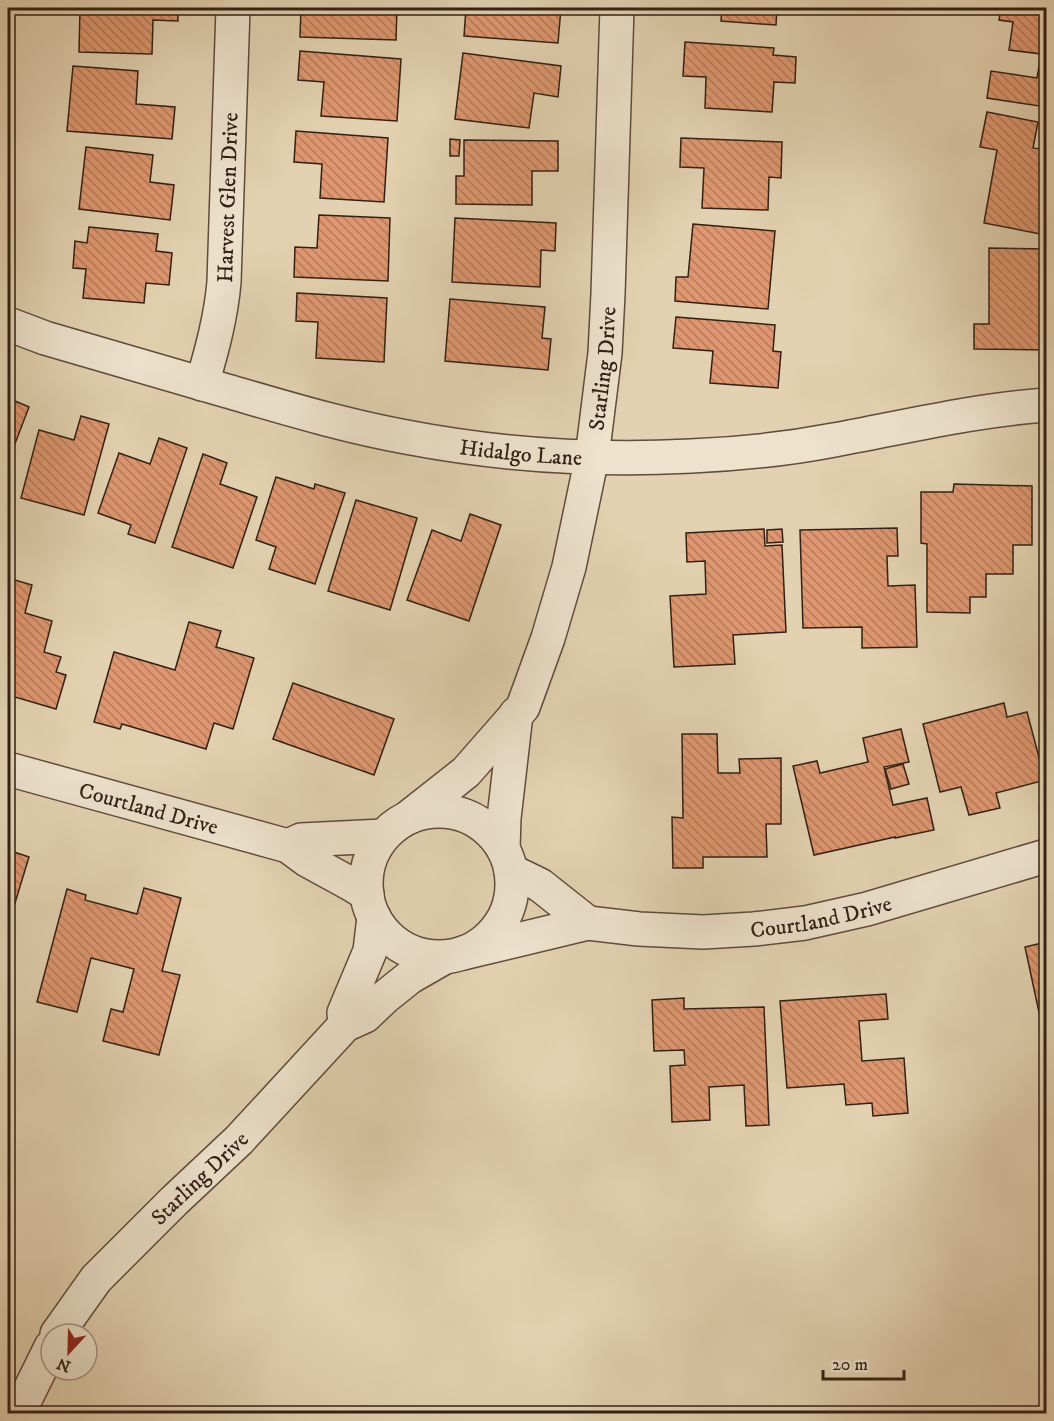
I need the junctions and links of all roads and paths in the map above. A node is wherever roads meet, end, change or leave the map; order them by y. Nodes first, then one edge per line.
1 (233, 8) edge
2 (617, 8) edge
3 (8, 324) edge
4 (202, 384) junction
5 (1047, 405) edge
6 (592, 457) junction
7 (516, 714) junction
8 (8, 769) edge
9 (409, 817) junction
10 (383, 837) junction
11 (288, 846) junction
12 (1047, 855) edge
13 (507, 860) junction
14 (370, 906) junction
15 (588, 922) junction
16 (454, 955) junction
17 (345, 1025) junction
18 (66, 1322) edge
19 (39, 1371) edge
20 (18, 1413) edge

1 - 4 street, Harvest Glen Drive
2 - 6 street, Starling Drive
3 - 4 street, Hidalgo Lane
4 - 6 street, Hidalgo Lane
5 - 6 street, Hidalgo Lane
6 - 7 street, Starling Drive
7 - 9 street, Starling Drive
7 - 13 street, Starling Drive
8 - 11 street, Courtland Drive
9 - 10 street
9 - 13 street
10 - 11 street, Courtland Drive
10 - 14 street
11 - 14 street, Courtland Drive
12 - 15 street, Courtland Drive
13 - 15 street, Courtland Drive
13 - 16 street
14 - 16 street
14 - 17 street
15 - 16 street, Courtland Drive
16 - 17 street, Starling Drive
17 - 18 street, Starling Drive
19 - 20 street

